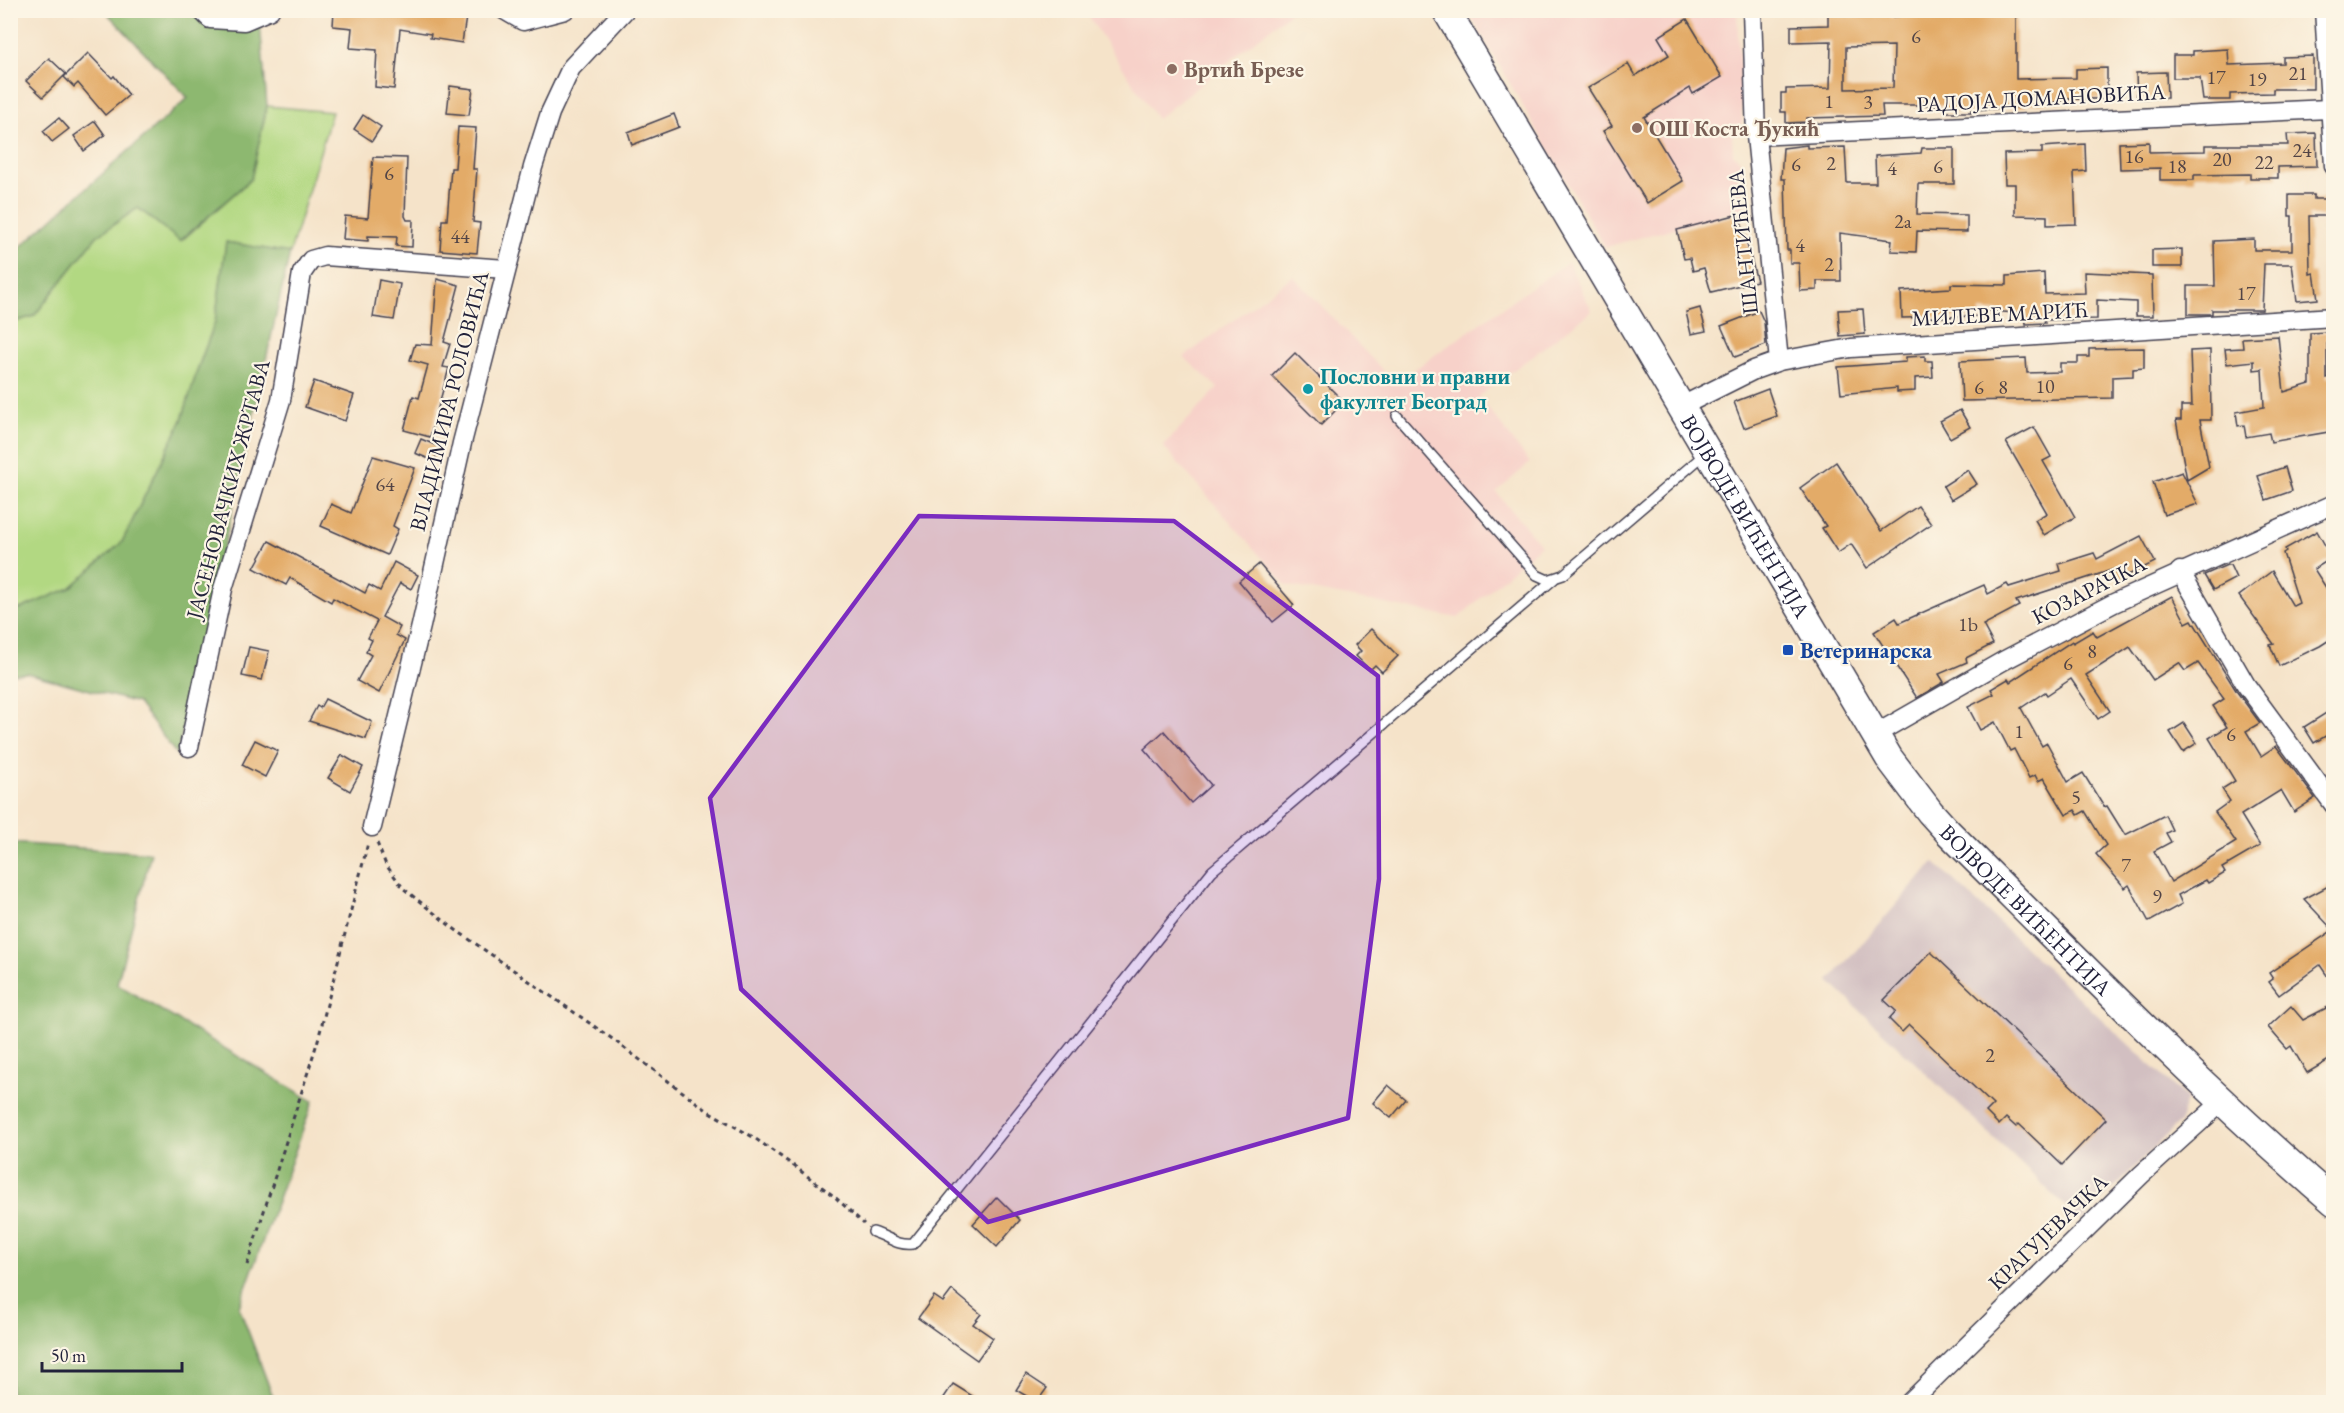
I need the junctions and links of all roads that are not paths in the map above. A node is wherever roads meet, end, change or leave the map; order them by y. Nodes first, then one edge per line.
1 (201, 10) edge
2 (270, 10) edge
3 (504, 10) edge
4 (565, 10) edge
5 (626, 10) edge
6 (1446, 10) edge
7 (1752, 10) edge
8 (2324, 10) edge
9 (2329, 109) junction
10 (1756, 136) junction
11 (2332, 143) edge
12 (2334, 166) edge
13 (506, 269) junction
14 (2334, 317) edge
15 (1779, 361) junction
16 (1680, 407) junction
17 (1397, 416) dead end
18 (1707, 453) junction
19 (2331, 510) edge
20 (2181, 571) junction
21 (1554, 579) junction
22 (1874, 735) junction
23 (189, 747) dead end
24 (2334, 805) edge
25 (372, 827) road end
26 (2223, 1101) junction
27 (2334, 1202) edge
28 (873, 1232) road end
29 (1910, 1402) edge

1 - 2 street
3 - 4 street
5 - 13 street, ВЛАДИМИРА РОЛОВИЋА
6 - 16 main road, ВОЈВОДЕ ВИЋЕНТИЈА
7 - 10 street, ШАНТИЋЕВА
8 - 9 street
9 - 10 street, РАДОЈА ДОМАНОВИЋА
9 - 11 street
10 - 15 street, ШАНТИЋЕВА
11 - 12 street
13 - 23 street, ЈАСЕНОВАЧКИХ ЖРТАВА
13 - 25 street, ВЛАДИМИРА РОЛОВИЋА
14 - 15 street, МИЛЕВЕ МАРИЋ
15 - 16 street, МИЛЕВЕ МАРИЋ
16 - 18 main road, ВОЈВОДЕ ВИЋЕНТИЈА
17 - 21 lane
18 - 21 lane
18 - 22 main road, ВОЈВОДЕ ВИЋЕНТИЈА
19 - 20 street, КОЗАРАЧКА
20 - 22 street, КОЗАРАЧКА
20 - 24 street
21 - 28 lane
22 - 26 main road, ВОЈВОДЕ ВИЋЕНТИЈА
26 - 27 main road, ВОЈВОДЕ ВИЋЕНТИЈА
26 - 29 street, КРАГУЈЕВАЧКА

